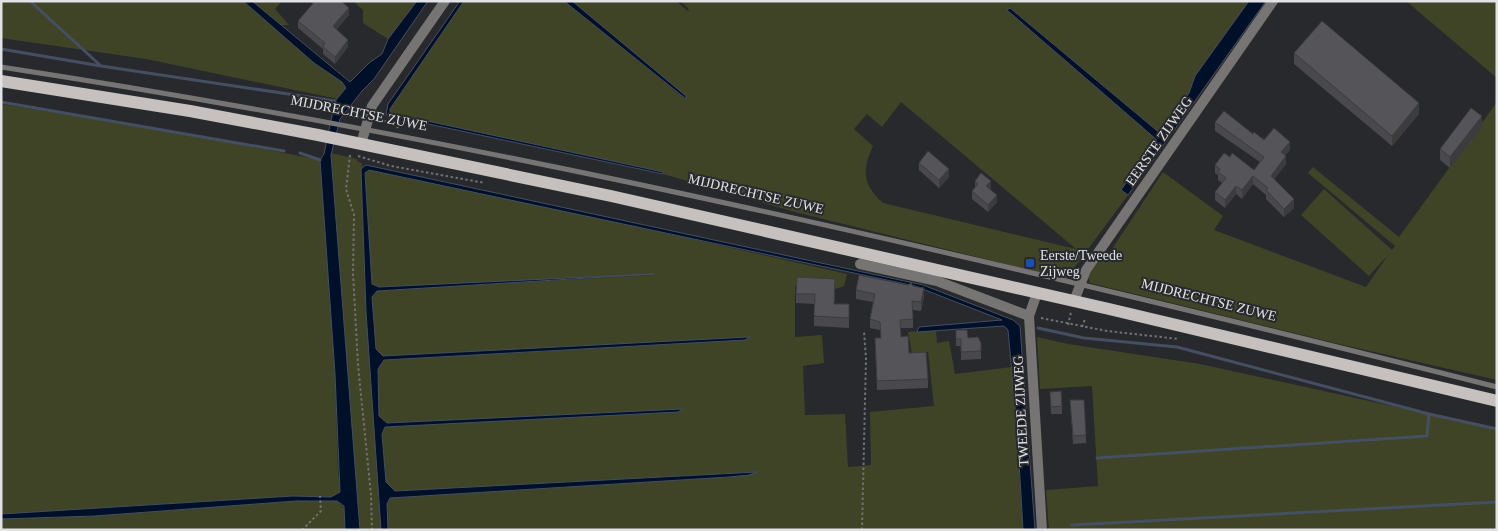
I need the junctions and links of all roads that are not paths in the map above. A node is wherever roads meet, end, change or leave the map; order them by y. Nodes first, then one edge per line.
1 (445, 1) edge
2 (1273, 1) edge
3 (1, 67) edge
4 (1, 82) edge
5 (365, 129) junction
6 (361, 144) junction
7 (860, 264) dead end
8 (1079, 285) junction
9 (1037, 293) junction
10 (1074, 301) junction
11 (1029, 316) junction
12 (1497, 387) edge
13 (1497, 401) edge
14 (1042, 530) edge

1 - 5 street
2 - 8 street, EERSTE ZIJWEG
3 - 5 lane, MIJDRECHTSE ZUWE
4 - 6 main road
5 - 6 street
5 - 8 lane, MIJDRECHTSE ZUWE
6 - 9 main road
7 - 11 street
8 - 10 street, EERSTE ZIJWEG
8 - 12 lane, MIJDRECHTSE ZUWE
9 - 10 main road
9 - 11 street, TWEEDE ZIJWEG
10 - 13 main road
11 - 14 street, TWEEDE ZIJWEG

